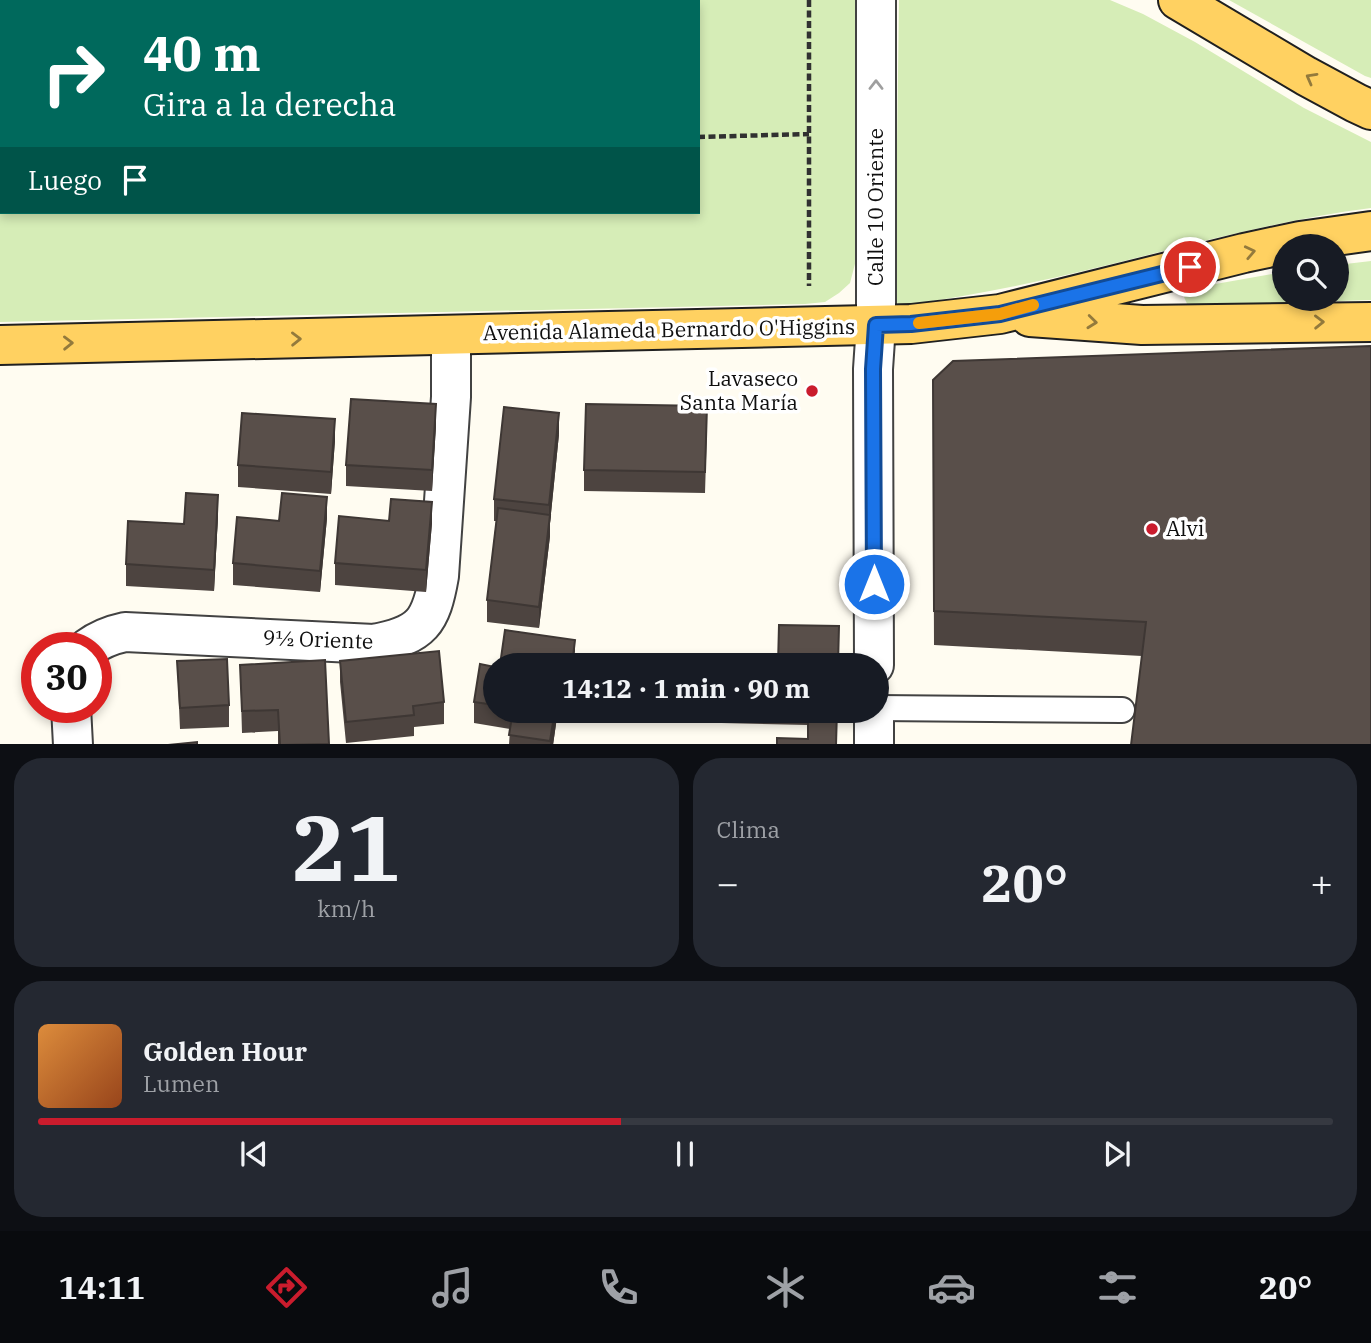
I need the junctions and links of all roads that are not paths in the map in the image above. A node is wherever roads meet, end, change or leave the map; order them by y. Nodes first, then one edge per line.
1 (876, 0) edge
2 (1178, 0) edge
3 (1371, 110) edge
4 (1371, 231) edge
5 (1000, 314) junction
6 (1371, 321) edge
7 (876, 325) junction
8 (451, 336) junction
9 (0, 345) edge
10 (112, 635) edge
11 (874, 653) edge
12 (889, 709) edge
13 (1122, 710) dead end
14 (72, 723) edge
15 (875, 723) edge
16 (73, 744) edge
17 (874, 744) edge

7 -> 1 street, Calle 10 Oriente
3 -> 2 main road
5 -> 4 main road, Avenida Alameda Bernardo O'Higgins
5 -> 6 main road
5 - 7 main road, Avenida Alameda Bernardo O'Higgins
7 - 8 main road, Avenida Alameda Bernardo O'Higgins
7 - 11 street, Calle 10 Oriente
9 -> 8 main road, Avenida Alameda Bernardo O'Higgins
8 - 10 street, 9½ Oriente
12 - 13 lane
14 - 16 street
15 - 17 street

